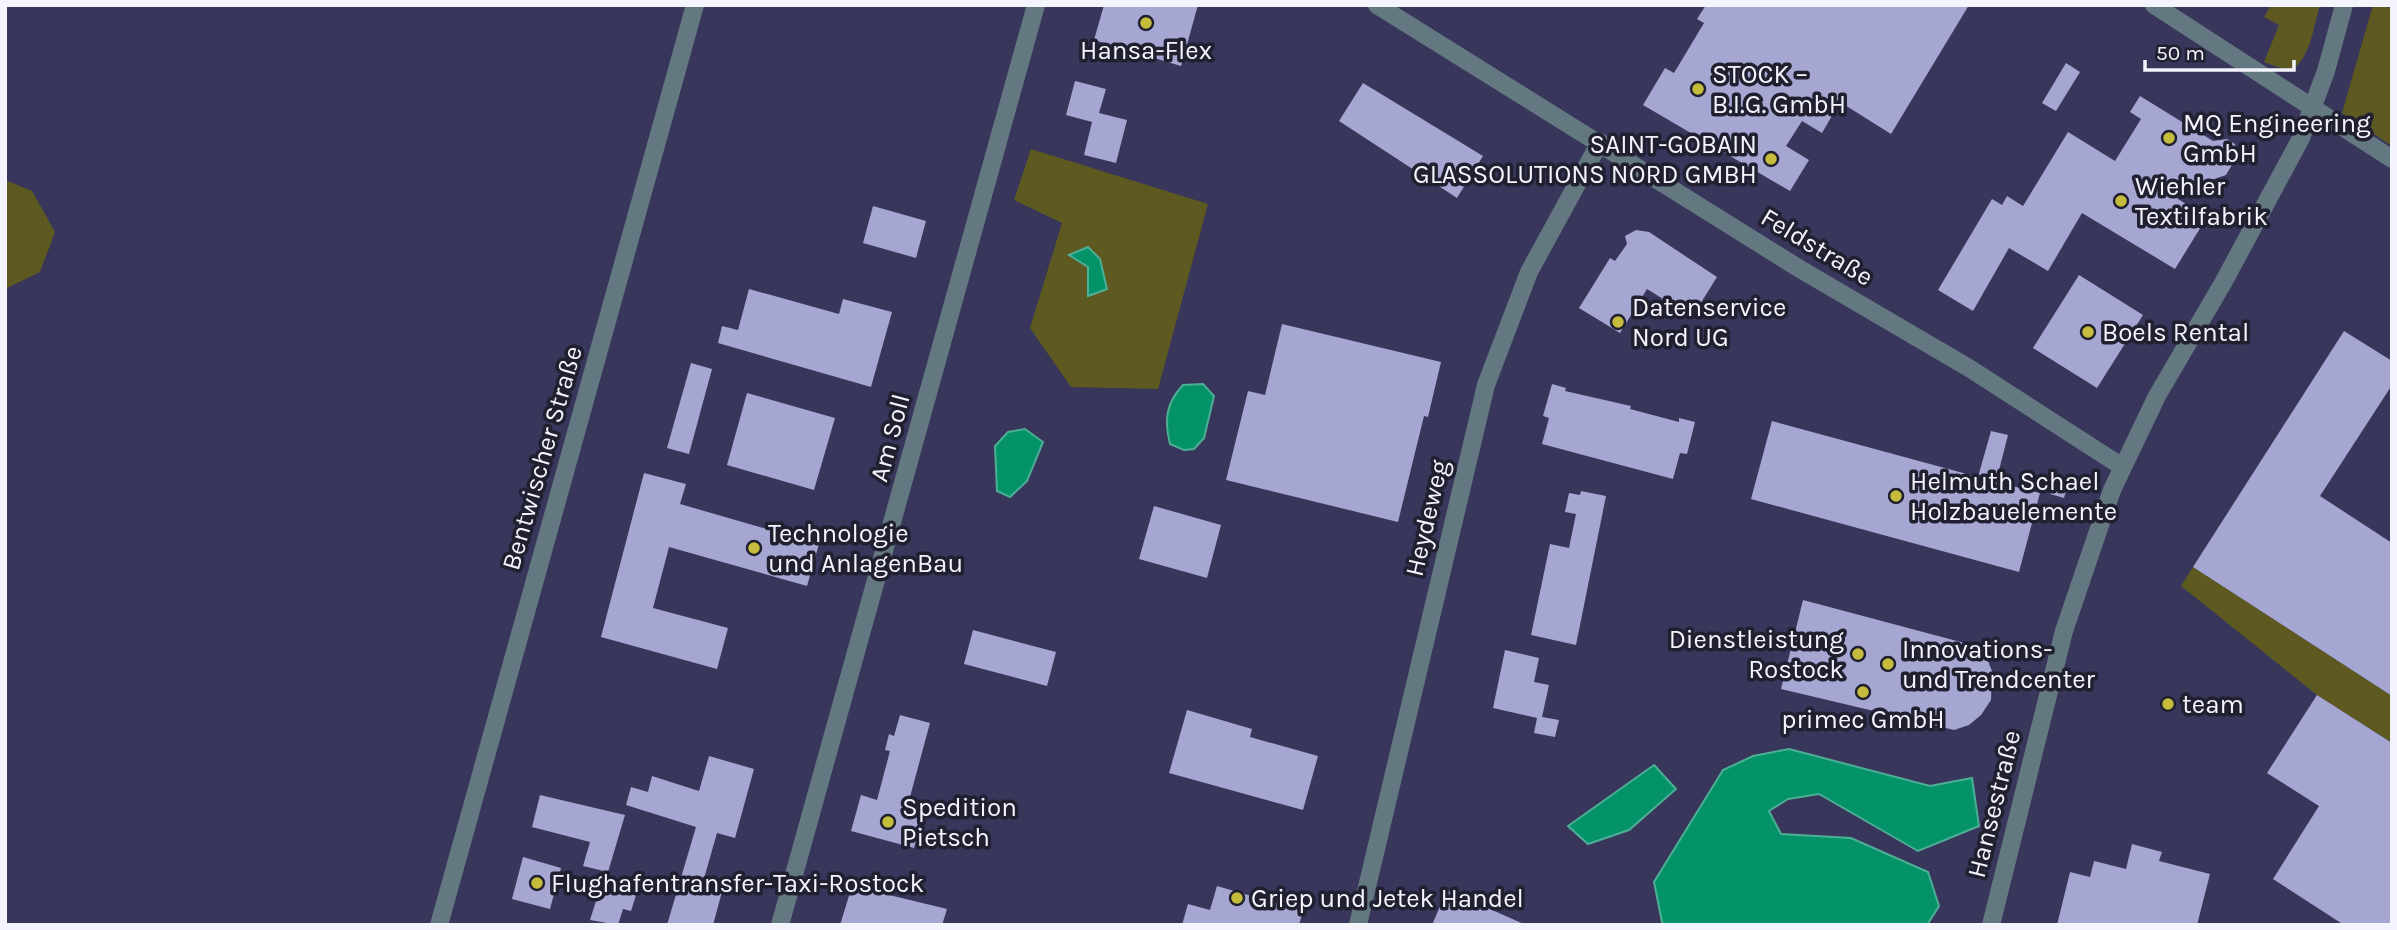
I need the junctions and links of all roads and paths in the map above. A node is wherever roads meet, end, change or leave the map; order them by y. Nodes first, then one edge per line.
1 (695, 5) edge
2 (1036, 5) edge
3 (1377, 5) edge
4 (2154, 5) edge
5 (2344, 5) edge
6 (2313, 108) junction
7 (1600, 142) junction
8 (2392, 159) edge
9 (2122, 466) junction
10 (440, 924) edge
11 (780, 925) edge
12 (1358, 925) edge
13 (1991, 925) edge

1 - 10 street, Bentwischer Straße
2 - 11 street, Am Soll
3 - 7 street, Feldstraße
4 - 6 street
5 - 6 street, Hansestraße
6 - 8 street
6 - 9 street, Hansestraße
7 - 9 street, Feldstraße
7 - 12 street, Heydeweg
9 - 13 street, Hansestraße

